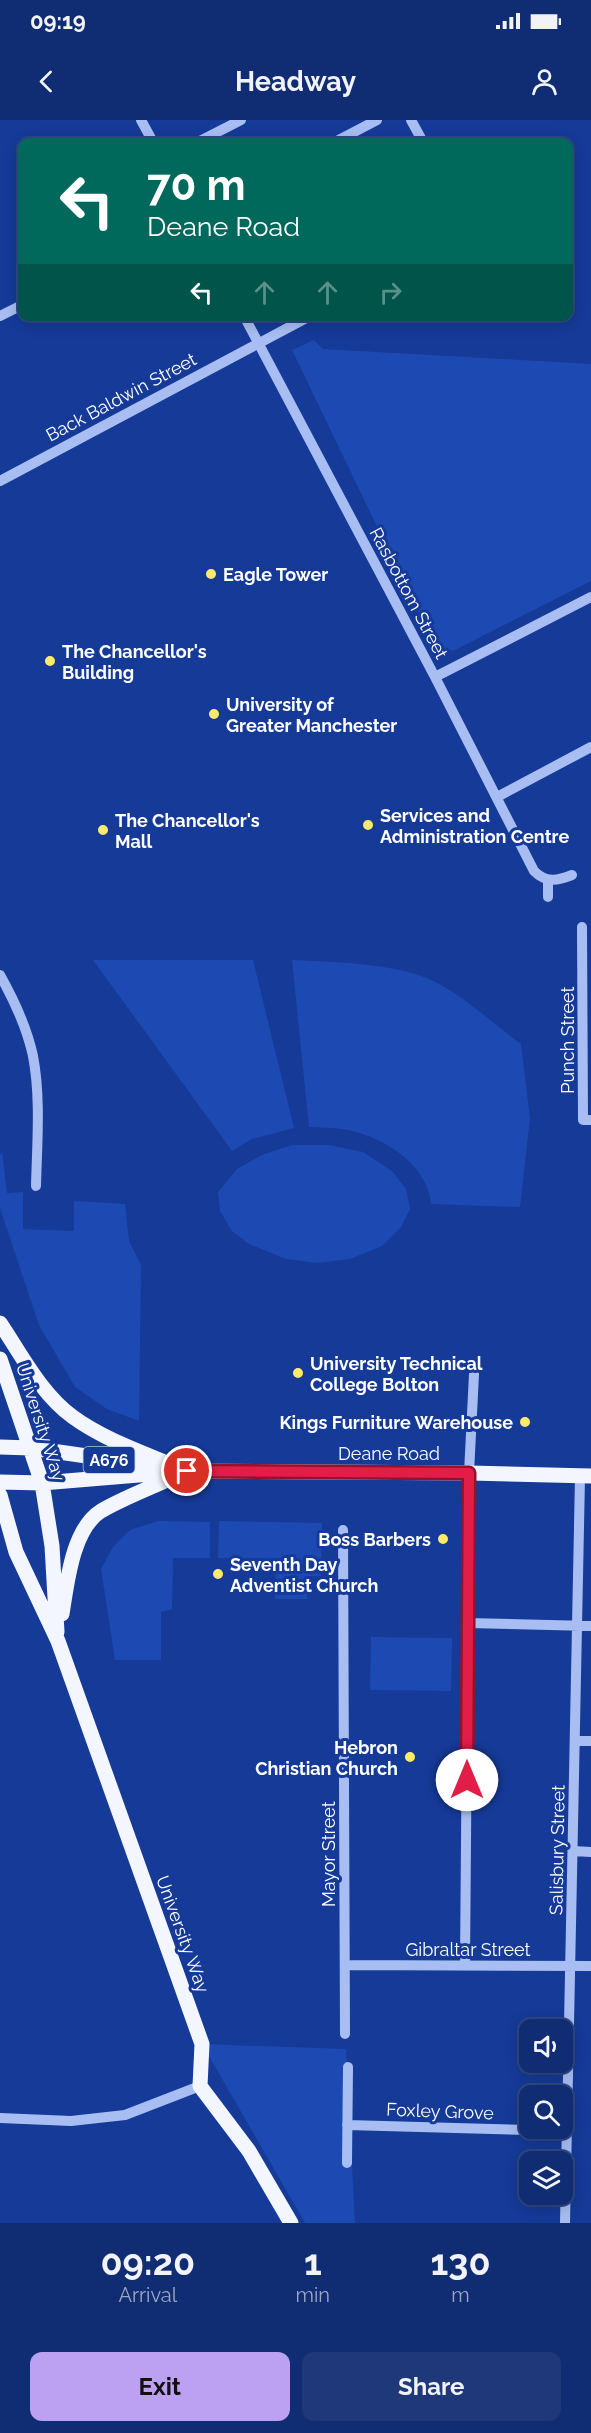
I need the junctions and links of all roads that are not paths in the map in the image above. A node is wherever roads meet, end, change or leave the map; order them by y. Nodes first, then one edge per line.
1 (141, 120) edge
2 (241, 120) edge
3 (377, 120) edge
4 (411, 120) edge
5 (151, 138) edge
6 (206, 138) edge
7 (343, 138) edge
8 (421, 138) edge
9 (18, 307) edge
10 (0, 316) edge
11 (247, 321) edge
12 (300, 321) edge
13 (258, 343) junction
14 (0, 481) edge
15 (591, 597) edge
16 (435, 676) junction
17 (591, 747) edge
18 (497, 798) junction
19 (572, 875) dead end
20 (548, 880) junction
21 (548, 897) dead end
22 (582, 927) dead end
23 (587, 952) edge
24 (0, 975) edge
25 (591, 1120) edge
26 (36, 1186) dead end
27 (0, 1323) edge
28 (0, 1359) edge
29 (474, 1374) dead end
30 (0, 1447) edge
31 (31, 1448) junction
32 (187, 1471) junction
33 (469, 1473) junction
34 (586, 1476) edge
35 (0, 1482) edge
36 (42, 1483) junction
37 (0, 1495) edge
38 (343, 1530) dead end
39 (468, 1623) junction
40 (577, 1626) junction
41 (591, 1626) edge
42 (58, 1641) junction
43 (575, 1741) junction
44 (591, 1741) edge
45 (573, 1851) junction
46 (591, 1852) edge
47 (465, 1964) junction
48 (345, 1965) junction
49 (572, 1966) junction
50 (591, 1966) edge
51 (345, 2034) dead end
52 (348, 2067) dead end
53 (568, 2085) edge
54 (200, 2086) junction
55 (0, 2118) edge
56 (347, 2125) junction
57 (519, 2130) edge
58 (567, 2139) edge
59 (347, 2163) dead end
60 (291, 2223) edge
61 (565, 2223) edge

1 - 5 street
2 - 6 street
3 - 7 street
4 - 8 street
9 - 10 street
11 - 13 street, Rasbottom Street
12 - 13 street, Back Baldwin Street
13 - 14 street, Back Baldwin Street
13 - 16 street, Rasbottom Street
15 - 16 street
16 - 18 street, Rasbottom Street
17 - 18 street
18 - 20 street, Rasbottom Street
19 - 20 street
20 - 21 street
22 - 23 street, Punch Street
23 - 25 street, Punch Street
24 - 26 street
27 - 32 main road
28 - 31 main road, University Way
29 - 33 street
30 - 31 main road, Deane Road / A676
31 - 32 main road, Deane Road / A676
31 - 36 main road, University Way
32 - 33 main road, Deane Road / A676
32 - 36 main road, Deane Road / A676
32 - 42 main road
33 - 34 main road, Deane Road / A676
33 - 39 street
34 - 40 street, Salisbury Street
35 - 36 main road, Deane Road / A676
36 - 42 main road, University Way
37 - 42 main road, University Way
38 - 48 street, Mayor Street
39 - 40 street
39 - 47 street
40 - 41 street
40 - 43 street, Salisbury Street
42 - 54 main road, University Way
43 - 44 street
43 - 45 street, Salisbury Street
45 - 46 street
45 - 49 street, Salisbury Street
47 - 48 street, Gibraltar Street
47 - 49 street, Gibraltar Street
48 - 51 street, Mayor Street
49 - 50 street, Gibraltar Street
49 - 53 street, Salisbury Street
52 - 56 street
54 - 55 street
54 - 60 main road
56 - 57 street, Foxley Grove
56 - 59 street
58 - 61 street, Salisbury Street

